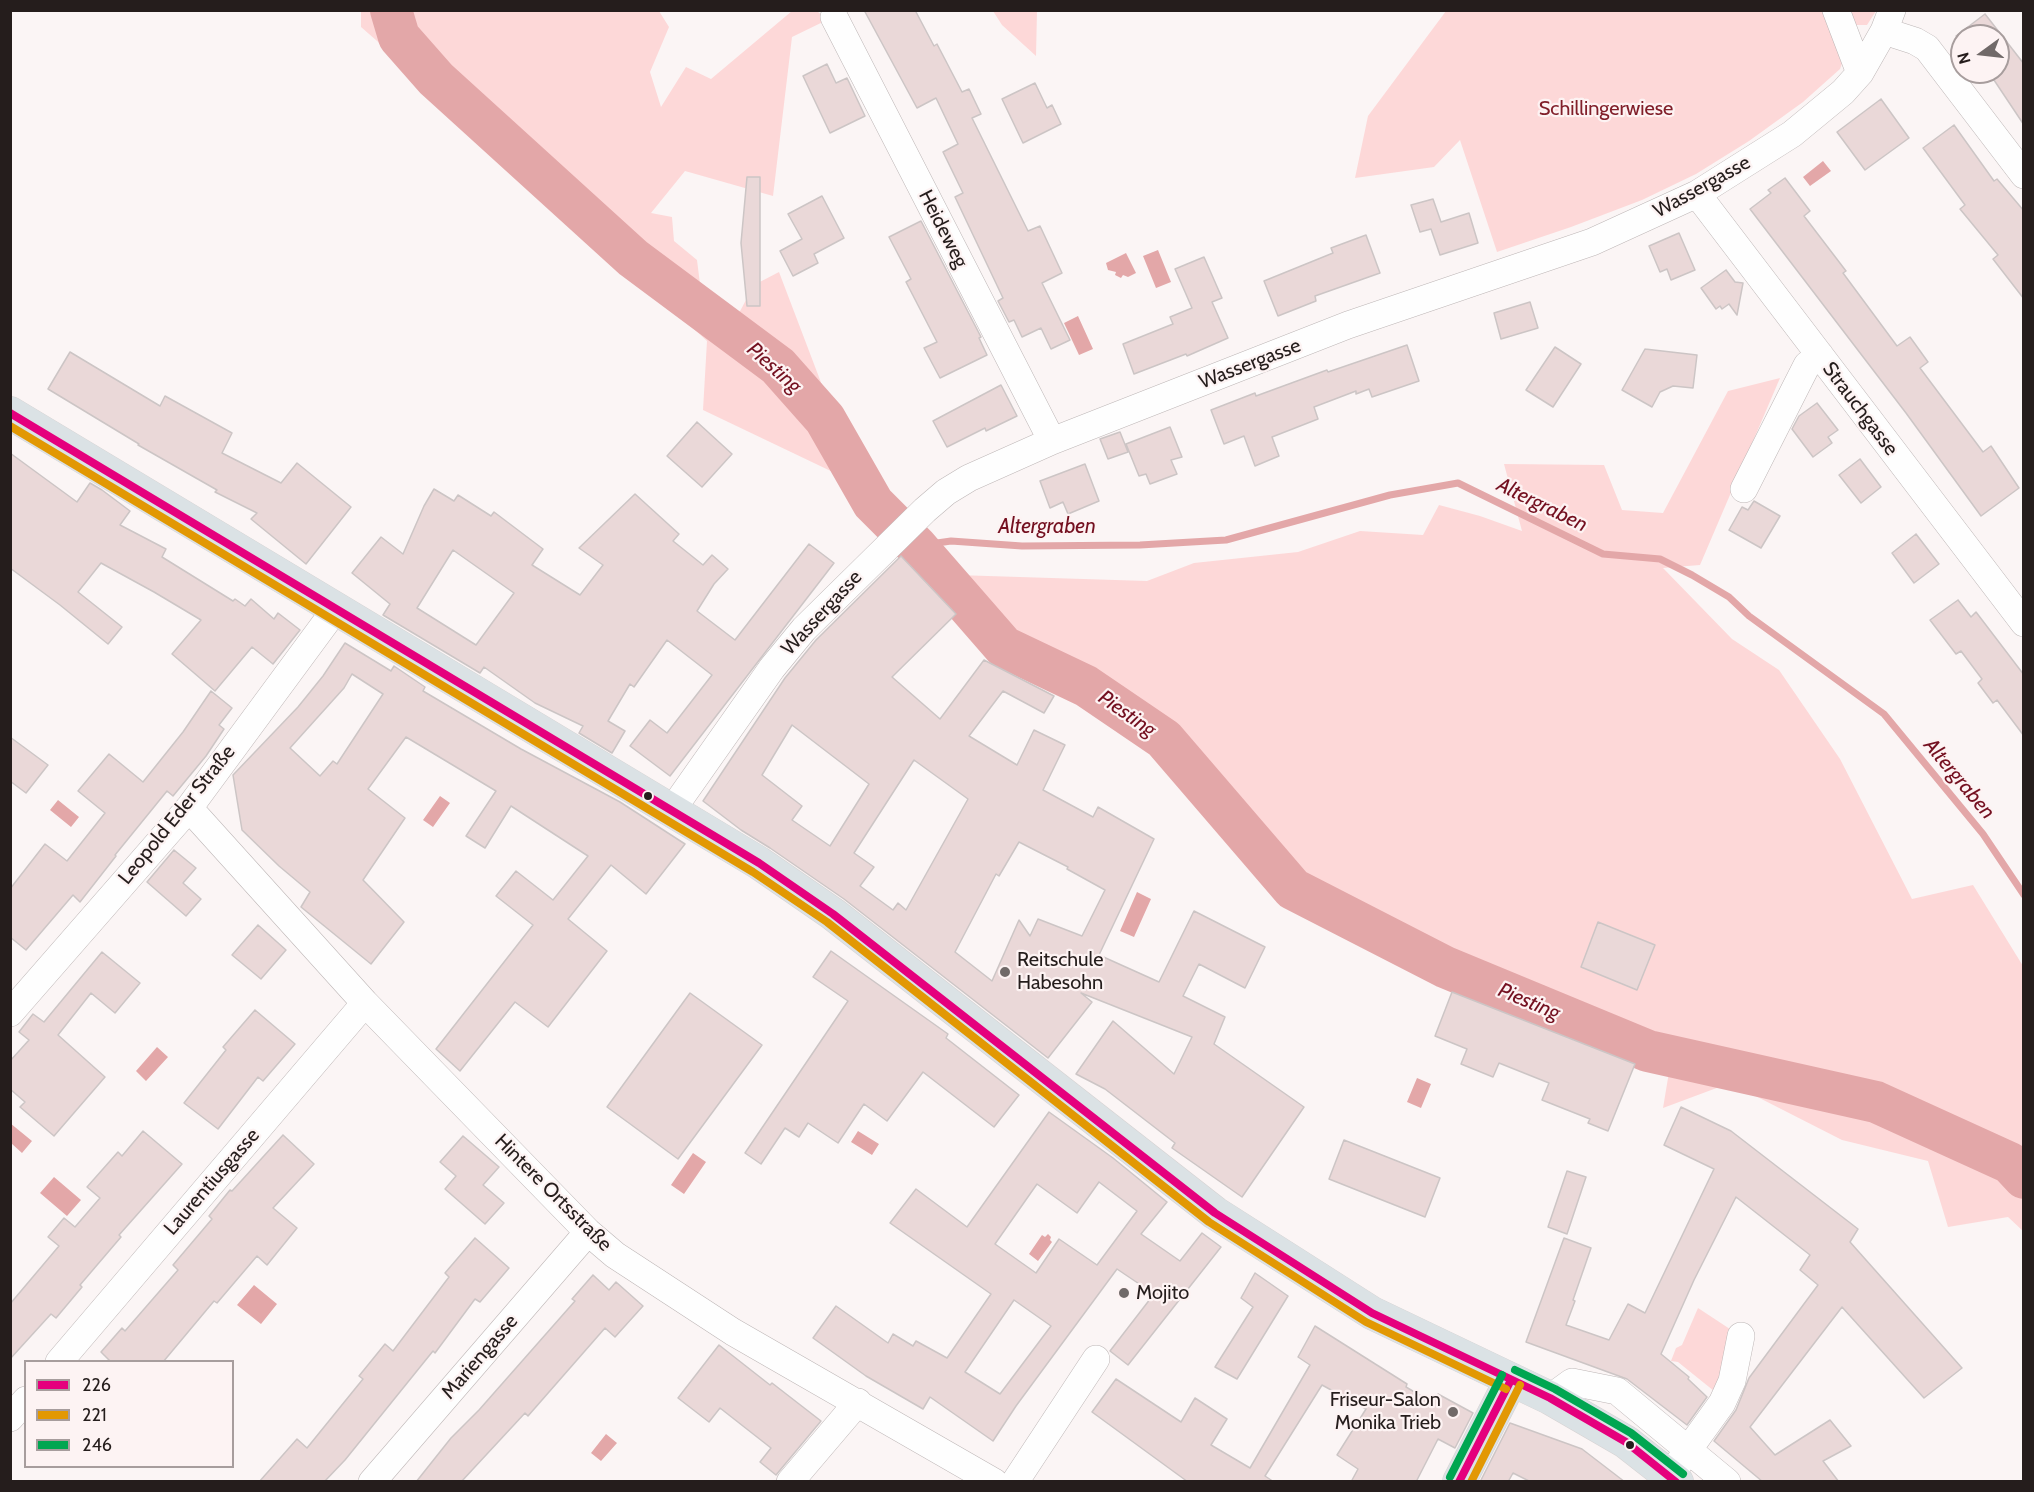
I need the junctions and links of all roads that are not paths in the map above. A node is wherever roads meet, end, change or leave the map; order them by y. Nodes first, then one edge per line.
1 (1836, 10) edge
2 (834, 17) dead end
3 (1888, 21) edge
4 (1860, 73) junction
5 (2024, 175) edge
6 (1697, 194) junction
7 (1820, 355) junction
8 (10, 413) edge
9 (1052, 441) junction
10 (1744, 489) dead end
11 (335, 610) junction
12 (2024, 623) edge
13 (189, 808) junction
14 (672, 810) junction
15 (365, 1003) junction
16 (10, 1013) edge
17 (588, 1232) junction
18 (1741, 1336) dead end
19 (1096, 1359) dead end
20 (60, 1360) edge
21 (1510, 1380) junction
22 (24, 1402) edge
23 (858, 1402) junction
24 (10, 1418) edge
25 (1678, 1468) edge
26 (372, 1482) edge
27 (790, 1482) edge
28 (994, 1482) edge
29 (1015, 1482) edge
30 (1460, 1482) edge
31 (1727, 1482) edge

1 - 4 street
2 - 9 street, Heideweg
3 - 4 street, Wassergasse
3 - 5 street
4 - 6 street, Wassergasse
6 - 7 street, Strauchgasse
6 - 9 street, Wassergasse
7 - 10 street
7 - 12 street, Strauchgasse
8 - 11 main road
9 - 14 street, Wassergasse
11 - 13 street, Leopold Eder Straße
11 - 14 main road
13 - 15 street, Hintere Ortsstraße
13 - 16 street, Leopold Eder Straße
14 - 21 main road
15 - 17 street, Hintere Ortsstraße
15 - 20 street, Laurentiusgasse
17 - 23 street, Hintere Ortsstraße
17 - 26 street, Mariengasse
18 - 25 street
19 - 29 street
21 - 25 main road
21 - 30 main road
22 - 24 street
23 - 27 street
23 - 28 street, Hintere Ortsstraße
25 - 31 street

